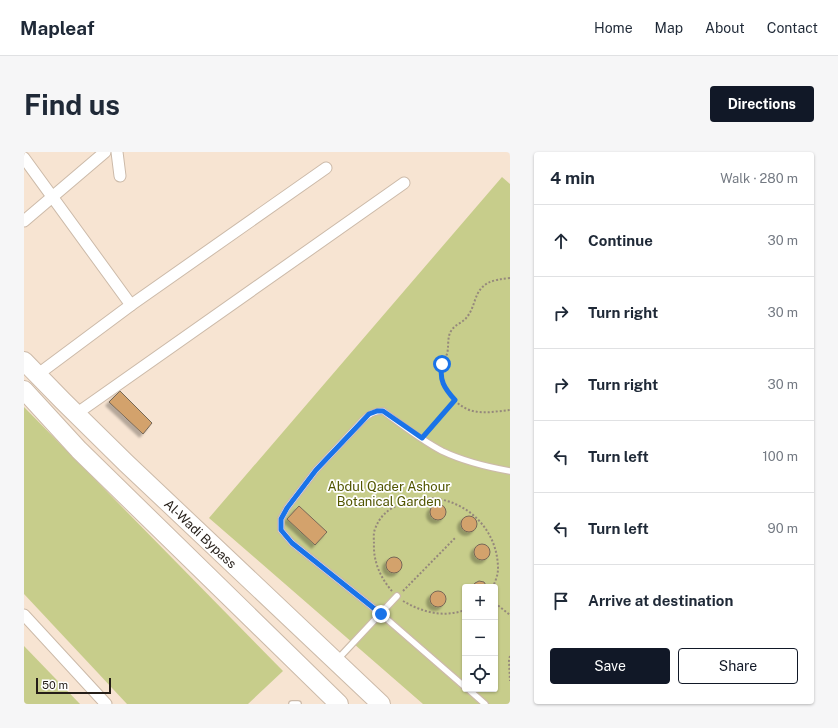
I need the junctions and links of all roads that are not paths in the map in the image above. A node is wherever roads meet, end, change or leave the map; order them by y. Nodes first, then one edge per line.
1 (105, 152) edge
2 (117, 152) edge
3 (24, 158) edge
4 (326, 168) dead end
5 (120, 176) dead end
6 (404, 182) dead end
7 (52, 197) junction
8 (24, 221) edge
9 (132, 305) junction
10 (24, 361) edge
11 (37, 375) junction
12 (24, 390) edge
13 (76, 414) junction
14 (510, 471) edge
15 (398, 596) road end
16 (381, 614) junction
17 (24, 615) edge
18 (335, 662) junction
19 (462, 684) edge
20 (471, 692) edge
21 (106, 704) edge
22 (292, 704) edge
23 (298, 704) edge
24 (339, 704) edge
25 (380, 704) edge
26 (485, 704) edge

1 - 7 street
2 - 5 street
3 - 7 street
4 - 9 street
6 - 13 street
7 - 8 street
7 - 9 street
9 - 11 street
10 - 11 main road, Al-Wadi Bypass
11 - 13 main road, Al-Wadi Bypass
12 - 24 main road, Al-Wadi Bypass
13 - 18 main road, Al-Wadi Bypass
14 - 16 lane
15 - 16 lane
16 - 18 lane
16 - 19 lane
17 - 21 street
18 - 25 main road, Al-Wadi Bypass
20 - 26 lane
22 - 23 lane

